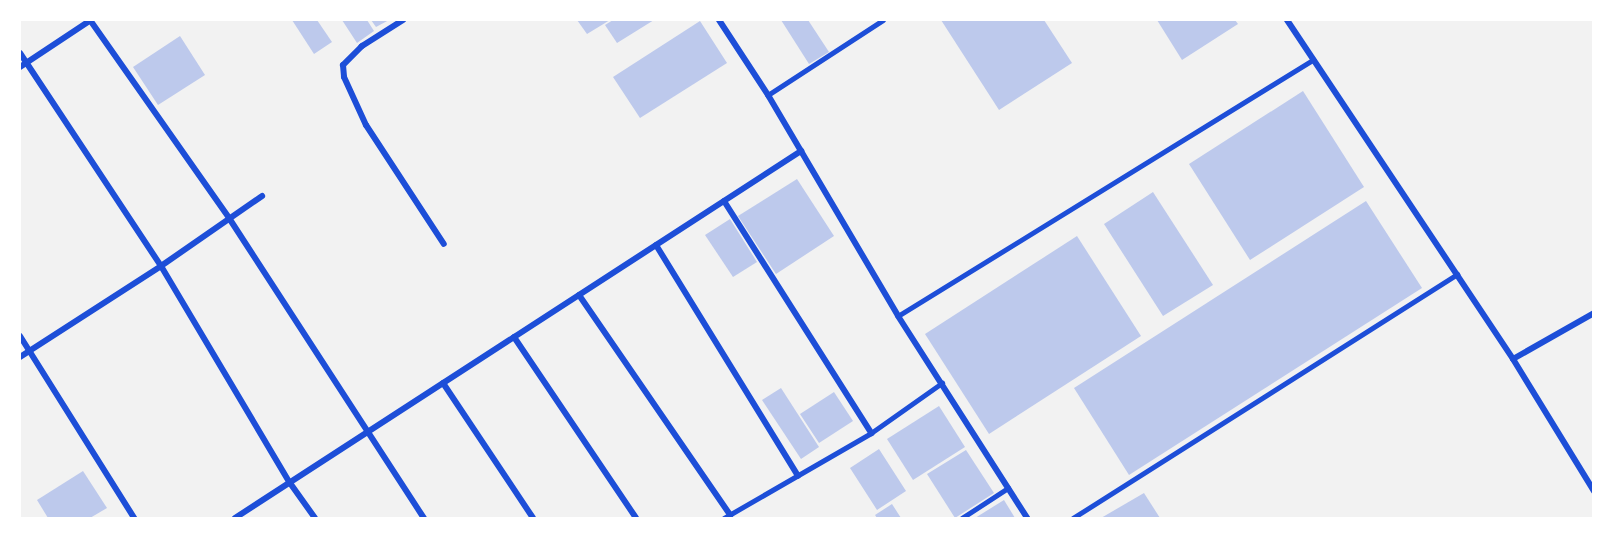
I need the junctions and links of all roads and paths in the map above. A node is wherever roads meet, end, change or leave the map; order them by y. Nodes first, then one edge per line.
1 (90, 20) edge
2 (403, 20) edge
3 (719, 20) edge
4 (883, 20) edge
5 (1287, 20) edge
6 (20, 53) edge
7 (1313, 60) junction
8 (27, 62) junction
9 (20, 67) edge
10 (768, 95) junction
11 (801, 151) junction
12 (262, 195) dead end
13 (724, 201) junction
14 (229, 218) junction
15 (444, 244) dead end
16 (656, 245) junction
17 (160, 266) junction
18 (1458, 274) junction
19 (579, 295) junction
20 (1593, 313) edge
21 (898, 316) junction
22 (20, 336) edge
23 (514, 337) junction
24 (30, 351) junction
25 (20, 357) edge
26 (1514, 359) junction
27 (443, 383) junction
28 (942, 383) junction
29 (369, 431) junction
30 (871, 433) junction
31 (798, 476) junction
32 (290, 483) junction
33 (1008, 488) junction
34 (1593, 491) edge
35 (727, 517) edge
36 (134, 519) edge
37 (235, 519) edge
38 (315, 519) edge
39 (424, 519) edge
40 (533, 519) edge
41 (636, 519) edge
42 (962, 519) edge
43 (1027, 519) edge
44 (1073, 519) edge

1 - 8 street
1 - 14 street
2 - 15 street
3 - 10 street
4 - 10 lane
5 - 7 street
6 - 8 street
7 - 18 street
7 - 21 lane
8 - 9 street
8 - 17 street
10 - 11 street
11 - 13 street
11 - 21 street
12 - 14 street
13 - 16 street
13 - 30 street
14 - 17 street
14 - 29 street
16 - 19 street
16 - 31 street
17 - 24 street
17 - 32 street
18 - 26 street
18 - 44 lane
19 - 23 street
19 - 35 street
20 - 26 street
21 - 28 street
22 - 24 street
23 - 27 street
23 - 41 street
24 - 25 street
24 - 36 street
26 - 34 street
27 - 29 street
27 - 40 street
28 - 30 lane
28 - 33 street
29 - 32 street
29 - 39 street
30 - 31 lane
31 - 35 lane
32 - 37 street
32 - 38 street
33 - 42 lane
33 - 43 street

